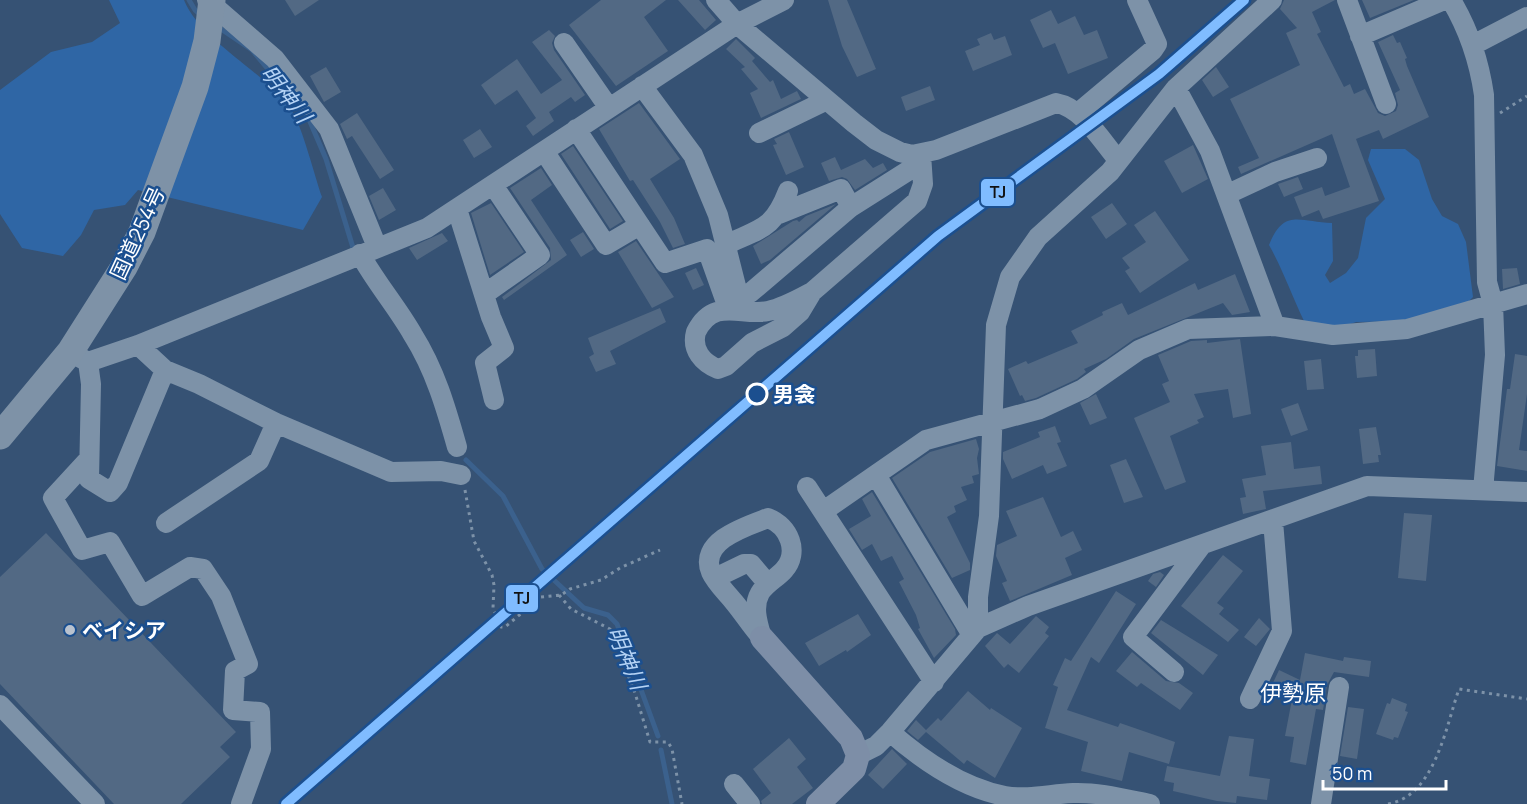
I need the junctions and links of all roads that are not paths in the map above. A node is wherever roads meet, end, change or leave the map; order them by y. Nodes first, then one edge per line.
1 (716, 0) edge
2 (784, 0) edge
3 (1137, 0) edge
4 (1272, 0) edge
5 (1347, 0) edge
6 (1444, 0) edge
7 (1451, 0) edge
8 (210, 2) edge
9 (1527, 17) edge
10 (737, 24) junction
11 (1360, 36) junction
12 (564, 43) dead end
13 (1473, 45) junction
14 (642, 86) junction
15 (1176, 88) junction
16 (828, 100) junction
17 (1386, 104) dead end
18 (609, 108) junction
19 (1078, 113) junction
20 (576, 129) junction
21 (759, 133) dead end
22 (544, 151) junction
23 (921, 154) junction
24 (1317, 158) dead end
25 (1118, 160) junction
26 (493, 185) junction
27 (788, 191) dead end
28 (1228, 194) junction
29 (851, 207) junction
30 (457, 209) junction
31 (779, 214) junction
32 (640, 225) junction
33 (725, 245) junction
34 (369, 251) junction
35 (812, 292) junction
36 (486, 293) junction
37 (1527, 294) edge
38 (1493, 304) junction
39 (728, 308) junction
40 (1275, 327) junction
41 (138, 345) junction
42 (79, 357) junction
43 (165, 370) junction
44 (494, 400) dead end
45 (992, 420) junction
46 (6, 421) edge
47 (276, 423) junction
48 (457, 447) dead end
49 (88, 460) junction
50 (461, 475) road end
51 (876, 475) junction
52 (807, 487) dead end
53 (1484, 490) junction
54 (1527, 492) edge
55 (825, 510) junction
56 (1273, 521) junction
57 (166, 524) dead end
58 (1201, 546) junction
59 (715, 578) junction
60 (768, 584) junction
61 (975, 632) junction
62 (762, 638) junction
63 (1174, 672) dead end
64 (934, 682) junction
65 (1338, 687) dead end
66 (1250, 699) dead end
67 (0, 705) edge
68 (890, 732) junction
69 (858, 755) junction
70 (734, 784) dead end
71 (95, 804) edge
72 (241, 804) edge
73 (750, 804) edge
74 (818, 804) edge
75 (1150, 804) edge
76 (1321, 804) edge

1 - 10 street
2 - 10 street
3 - 19 street
4 - 15 street
5 - 11 street
6 - 11 street
7 - 13 street
8 - 34 street
8 - 42 highway, 国道254号
9 - 13 street
10 - 14 street
10 - 16 street
11 - 17 street
12 - 18 street
13 - 38 street
14 - 18 street
14 - 33 street
15 - 25 street
15 - 28 street
16 - 21 street
16 - 23 street
18 - 20 street
19 - 23 street
19 - 25 street
20 - 22 street
20 - 32 street
22 - 26 street
22 - 32 street
23 - 29 street
23 - 35 street
24 - 28 street
25 - 45 street
26 - 30 street
26 - 36 street
27 - 31 street
28 - 40 street
29 - 31 street
29 - 33 street
30 - 34 street
30 - 36 street
31 - 33 street
32 - 39 street
34 - 41 street
34 - 48 street
35 - 39 street
35 - 39 street
36 - 44 street
37 - 38 street
38 - 40 street
38 - 53 street
40 - 45 street
41 - 42 street
41 - 43 street
42 - 46 highway, 国道254号
42 - 49 street
43 - 47 street
43 - 49 street
45 - 51 street
45 - 61 street
47 - 50 street
47 - 57 street
49 - 72 street
51 - 55 street
51 - 61 street
52 - 55 street
53 - 54 street
53 - 56 street
55 - 64 street
56 - 58 street
56 - 66 street
58 - 61 street
58 - 63 street
59 - 60 street
59 - 60 street
59 - 62 street
60 - 62 street
61 - 64 street
62 - 69 main road
64 - 68 street
65 - 76 street
67 - 71 street
68 - 69 street
68 - 75 street
69 - 74 main road
70 - 73 street

